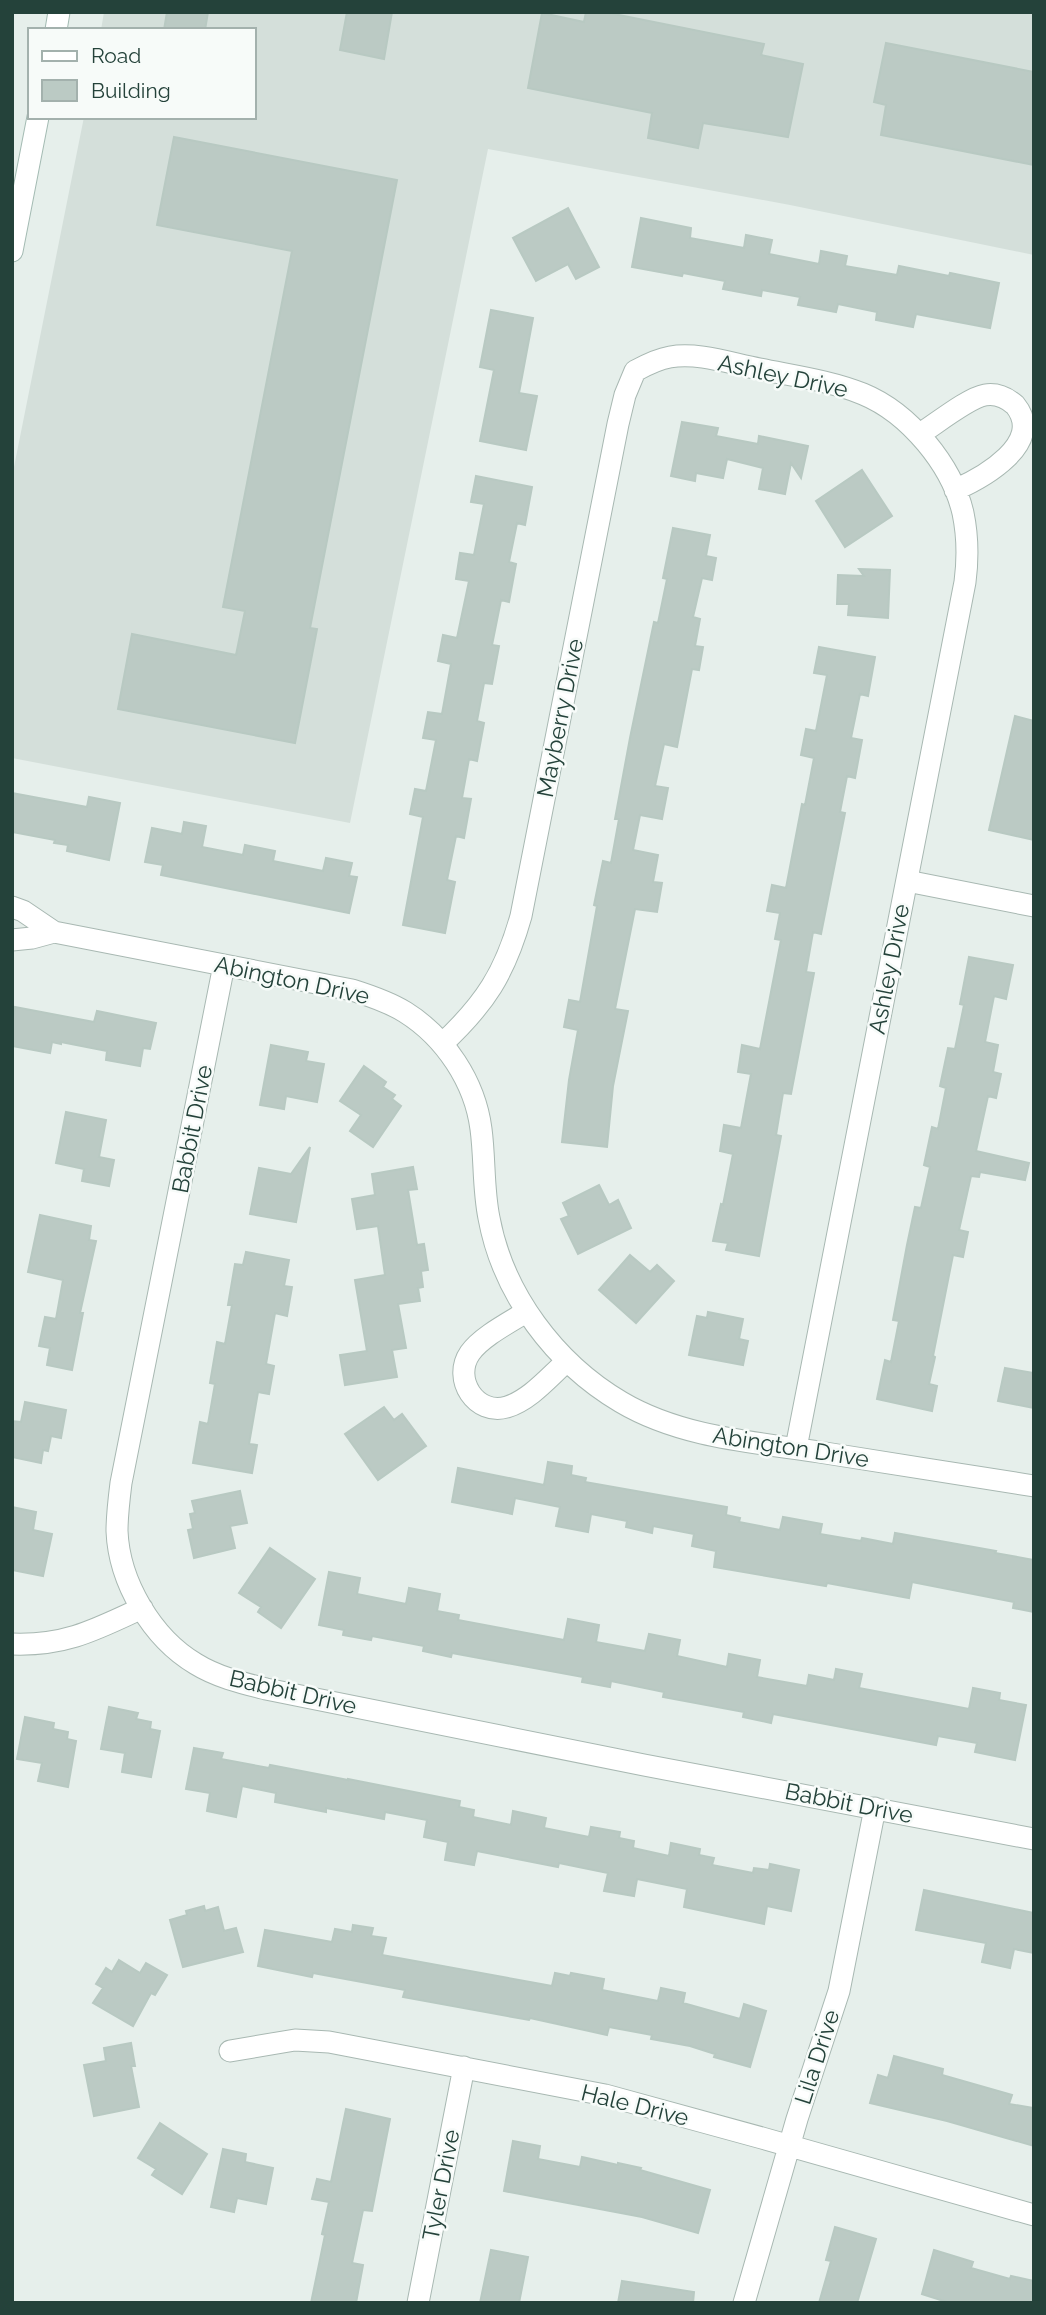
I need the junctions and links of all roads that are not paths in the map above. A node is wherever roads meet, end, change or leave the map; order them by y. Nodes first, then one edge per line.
1 (38, 119) edge
2 (12, 251) edge
3 (635, 370) joint
4 (920, 434) junction
5 (955, 490) junction
6 (907, 881) junction
7 (1034, 906) edge
8 (12, 907) edge
9 (54, 932) junction
10 (12, 940) edge
11 (224, 965) junction
12 (442, 1044) junction
13 (526, 1312) junction
14 (567, 1361) junction
15 (796, 1448) junction
16 (1034, 1486) edge
17 (142, 1608) junction
18 (12, 1644) edge
19 (875, 1808) junction
20 (1034, 1839) edge
21 (230, 2052) dead end
22 (464, 2067) junction
23 (790, 2146) junction
24 (1034, 2215) edge
25 (418, 2303) edge
26 (744, 2303) edge

1 - 2 street
3 - 4 street, Ashley Drive
3 - 12 street, Mayberry Drive
4 - 5 street, Ashley Drive
4 - 5 street
5 - 6 street, Ashley Drive
6 - 7 street
6 - 15 street, Ashley Drive
8 - 9 street, Abington Drive
9 - 10 street, Abington Drive
9 - 11 street, Abington Drive
11 - 12 street, Abington Drive
11 - 17 street, Babbit Drive
12 - 13 street, Abington Drive
13 - 14 street, Abington Drive
13 - 14 street
14 - 15 street, Abington Drive
15 - 16 street, Abington Drive
17 - 18 street
17 - 19 street, Babbit Drive
19 - 20 street, Babbit Drive
19 - 23 street, Lila Drive
21 - 22 street, Hale Drive
22 - 23 street, Hale Drive
22 - 25 street, Tyler Drive
23 - 24 street, Hale Drive
23 - 26 street, Lila Drive

